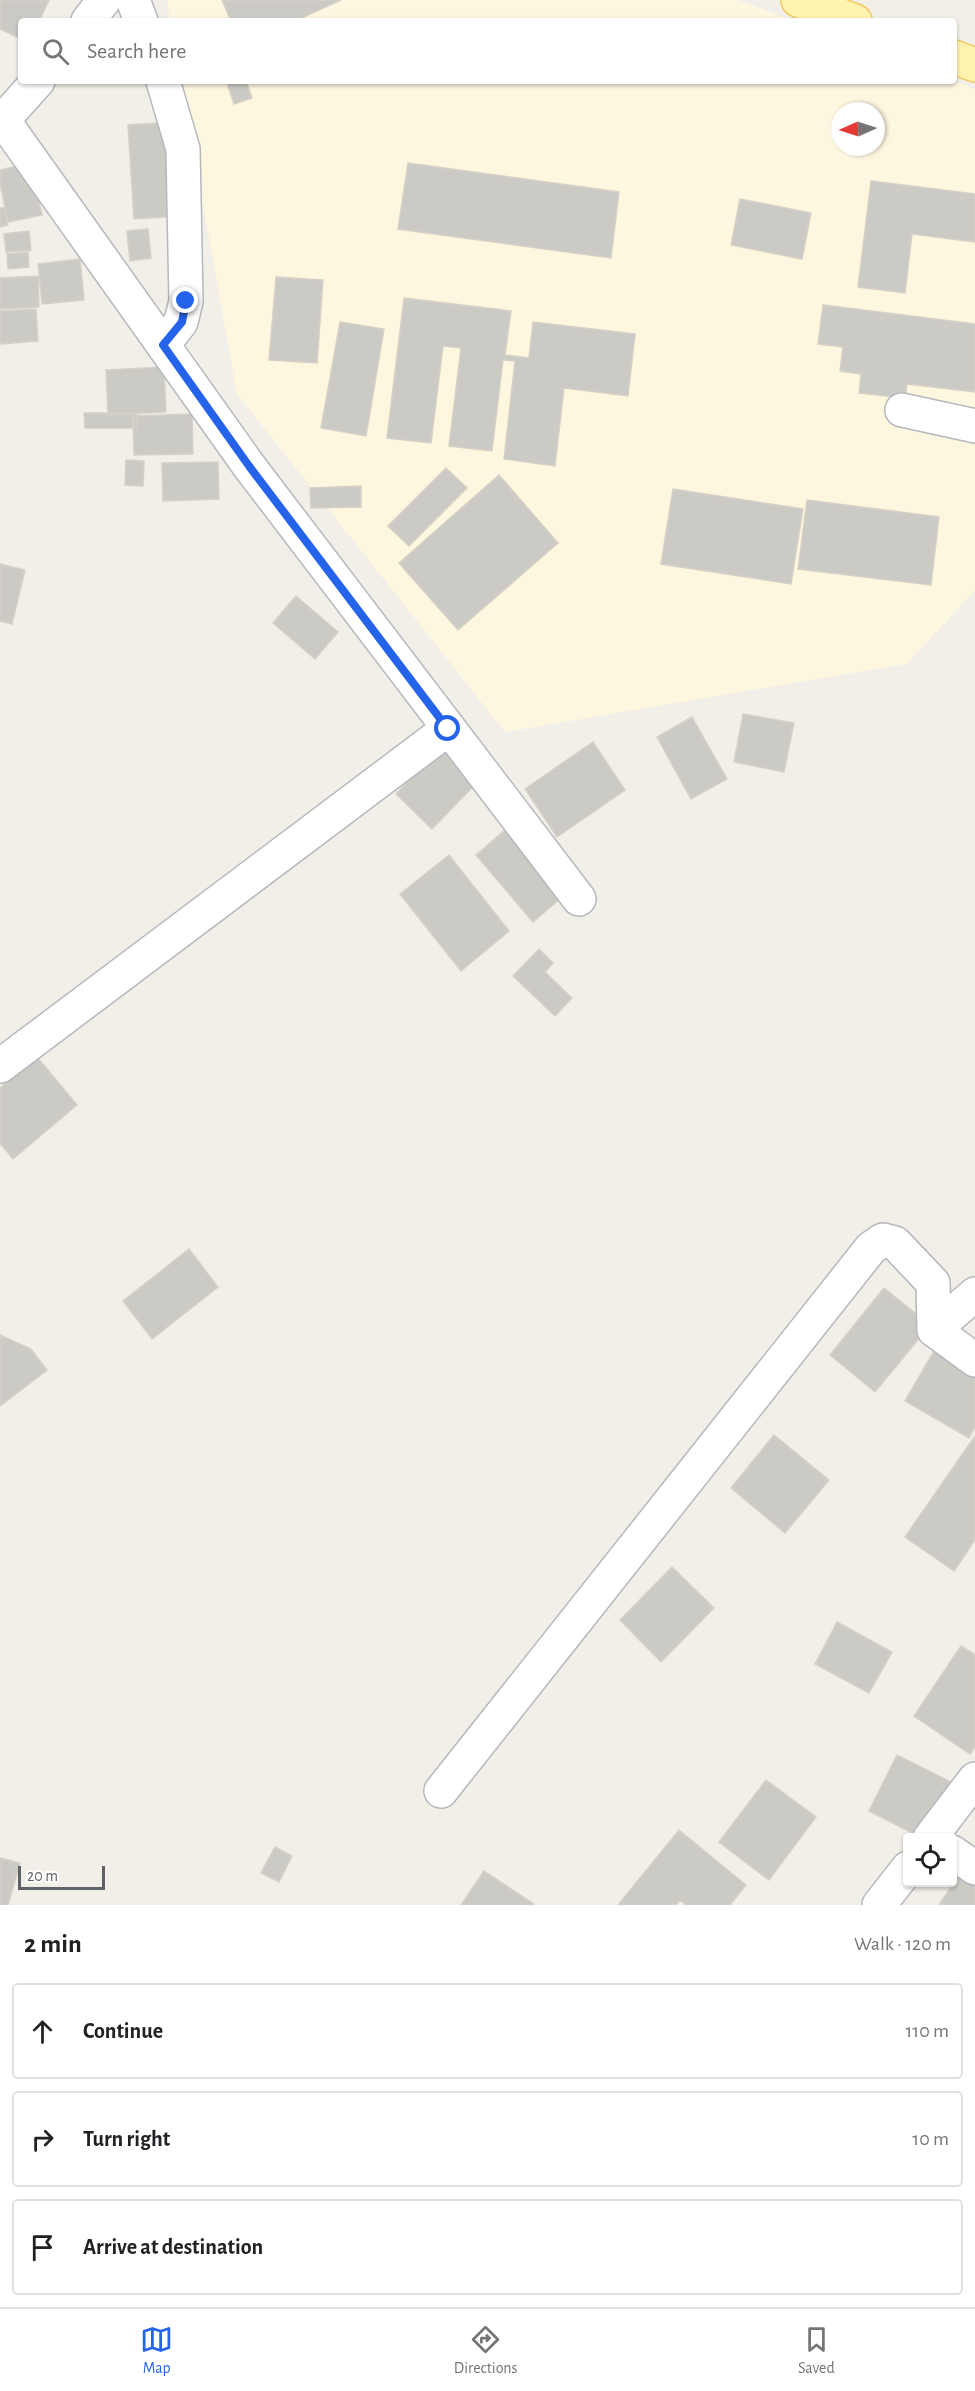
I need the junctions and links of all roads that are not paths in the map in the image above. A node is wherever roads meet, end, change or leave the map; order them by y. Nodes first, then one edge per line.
1 (104, 0) edge
2 (133, 0) edge
3 (798, 0) edge
4 (90, 18) edge
5 (140, 18) edge
6 (847, 18) edge
7 (957, 58) edge
8 (975, 65) edge
9 (35, 84) edge
10 (164, 84) edge
11 (2, 120) edge
12 (163, 345) junction
13 (902, 410) dead end
14 (975, 426) edge
15 (448, 729) junction
16 (579, 899) dead end
17 (0, 1066) edge
18 (975, 1294) edge
19 (934, 1330) junction
20 (975, 1360) edge
21 (975, 1779) edge
22 (441, 1791) dead end
23 (942, 1833) edge
24 (957, 1855) edge
25 (975, 1868) edge
26 (903, 1874) edge
27 (879, 1905) edge

1 - 4 street
2 - 5 street
3 - 6 main road
7 - 8 main road
9 - 11 street
10 - 12 street
11 - 12 street
12 - 15 street
13 - 14 street
15 - 16 street
15 - 17 street
18 - 19 street
19 - 20 street
19 - 22 street
21 - 23 street
24 - 25 street
26 - 27 street

